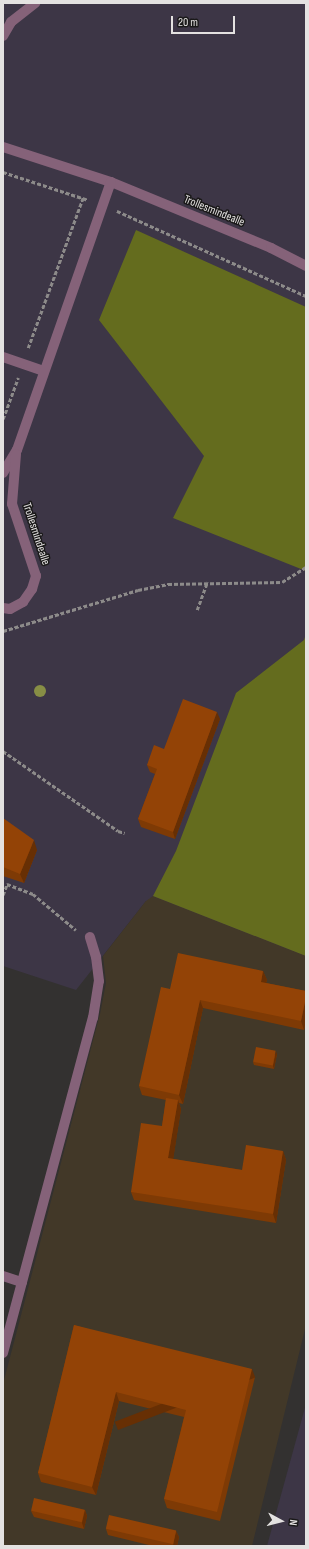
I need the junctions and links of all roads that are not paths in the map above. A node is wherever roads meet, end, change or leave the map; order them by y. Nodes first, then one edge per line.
1 (35, 3) edge
2 (3, 36) edge
3 (3, 146) edge
4 (111, 182) junction
5 (306, 266) edge
6 (3, 357) edge
7 (44, 370) junction
8 (17, 450) junction
9 (3, 473) edge
10 (3, 608) edge
11 (90, 937) dead end
12 (3, 1276) edge
13 (22, 1282) junction
14 (3, 1353) edge

1 - 2 street
3 - 4 street, Trollesmindealle
4 - 5 street, Trollesmindealle
4 - 7 street, Trollesmindealle
6 - 7 street
7 - 8 street, Trollesmindealle
8 - 9 street, Trollesmindealle
8 - 10 street, Trollesmindealle
11 - 13 street
12 - 13 street
13 - 14 street

